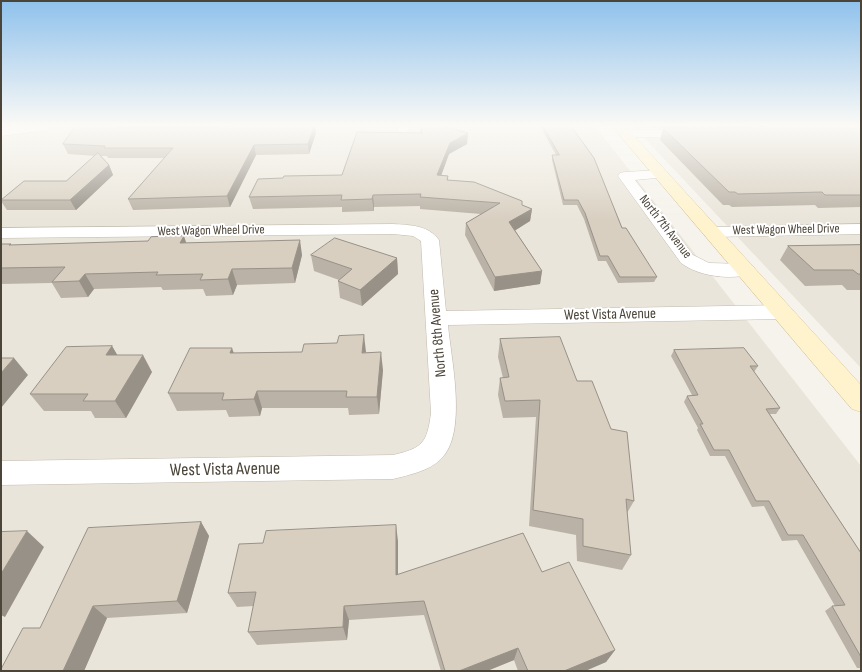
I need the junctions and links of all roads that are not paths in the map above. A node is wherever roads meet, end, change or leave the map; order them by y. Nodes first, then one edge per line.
1 (646, 157) edge
2 (661, 174) junction
3 (861, 229) edge
4 (420, 232) joint
5 (712, 232) junction
6 (1, 233) edge
7 (746, 270) junction
8 (783, 312) junction
9 (437, 318) junction
10 (861, 402) edge
11 (439, 440) joint
12 (1, 472) edge

1 - 2 main road, North 7th Avenue
2 - 5 main road, North 7th Avenue
2 - 7 street, North 7th Avenue
3 - 5 street, West Wagon Wheel Drive
4 - 6 street, West Wagon Wheel Drive
4 - 9 street, North 8th Avenue
5 - 7 main road, North 7th Avenue
7 - 8 main road, North 7th Avenue
8 - 9 street, West Vista Avenue
8 - 10 main road, North 7th Avenue
9 - 11 street, North 8th Avenue
11 - 12 street, West Vista Avenue

